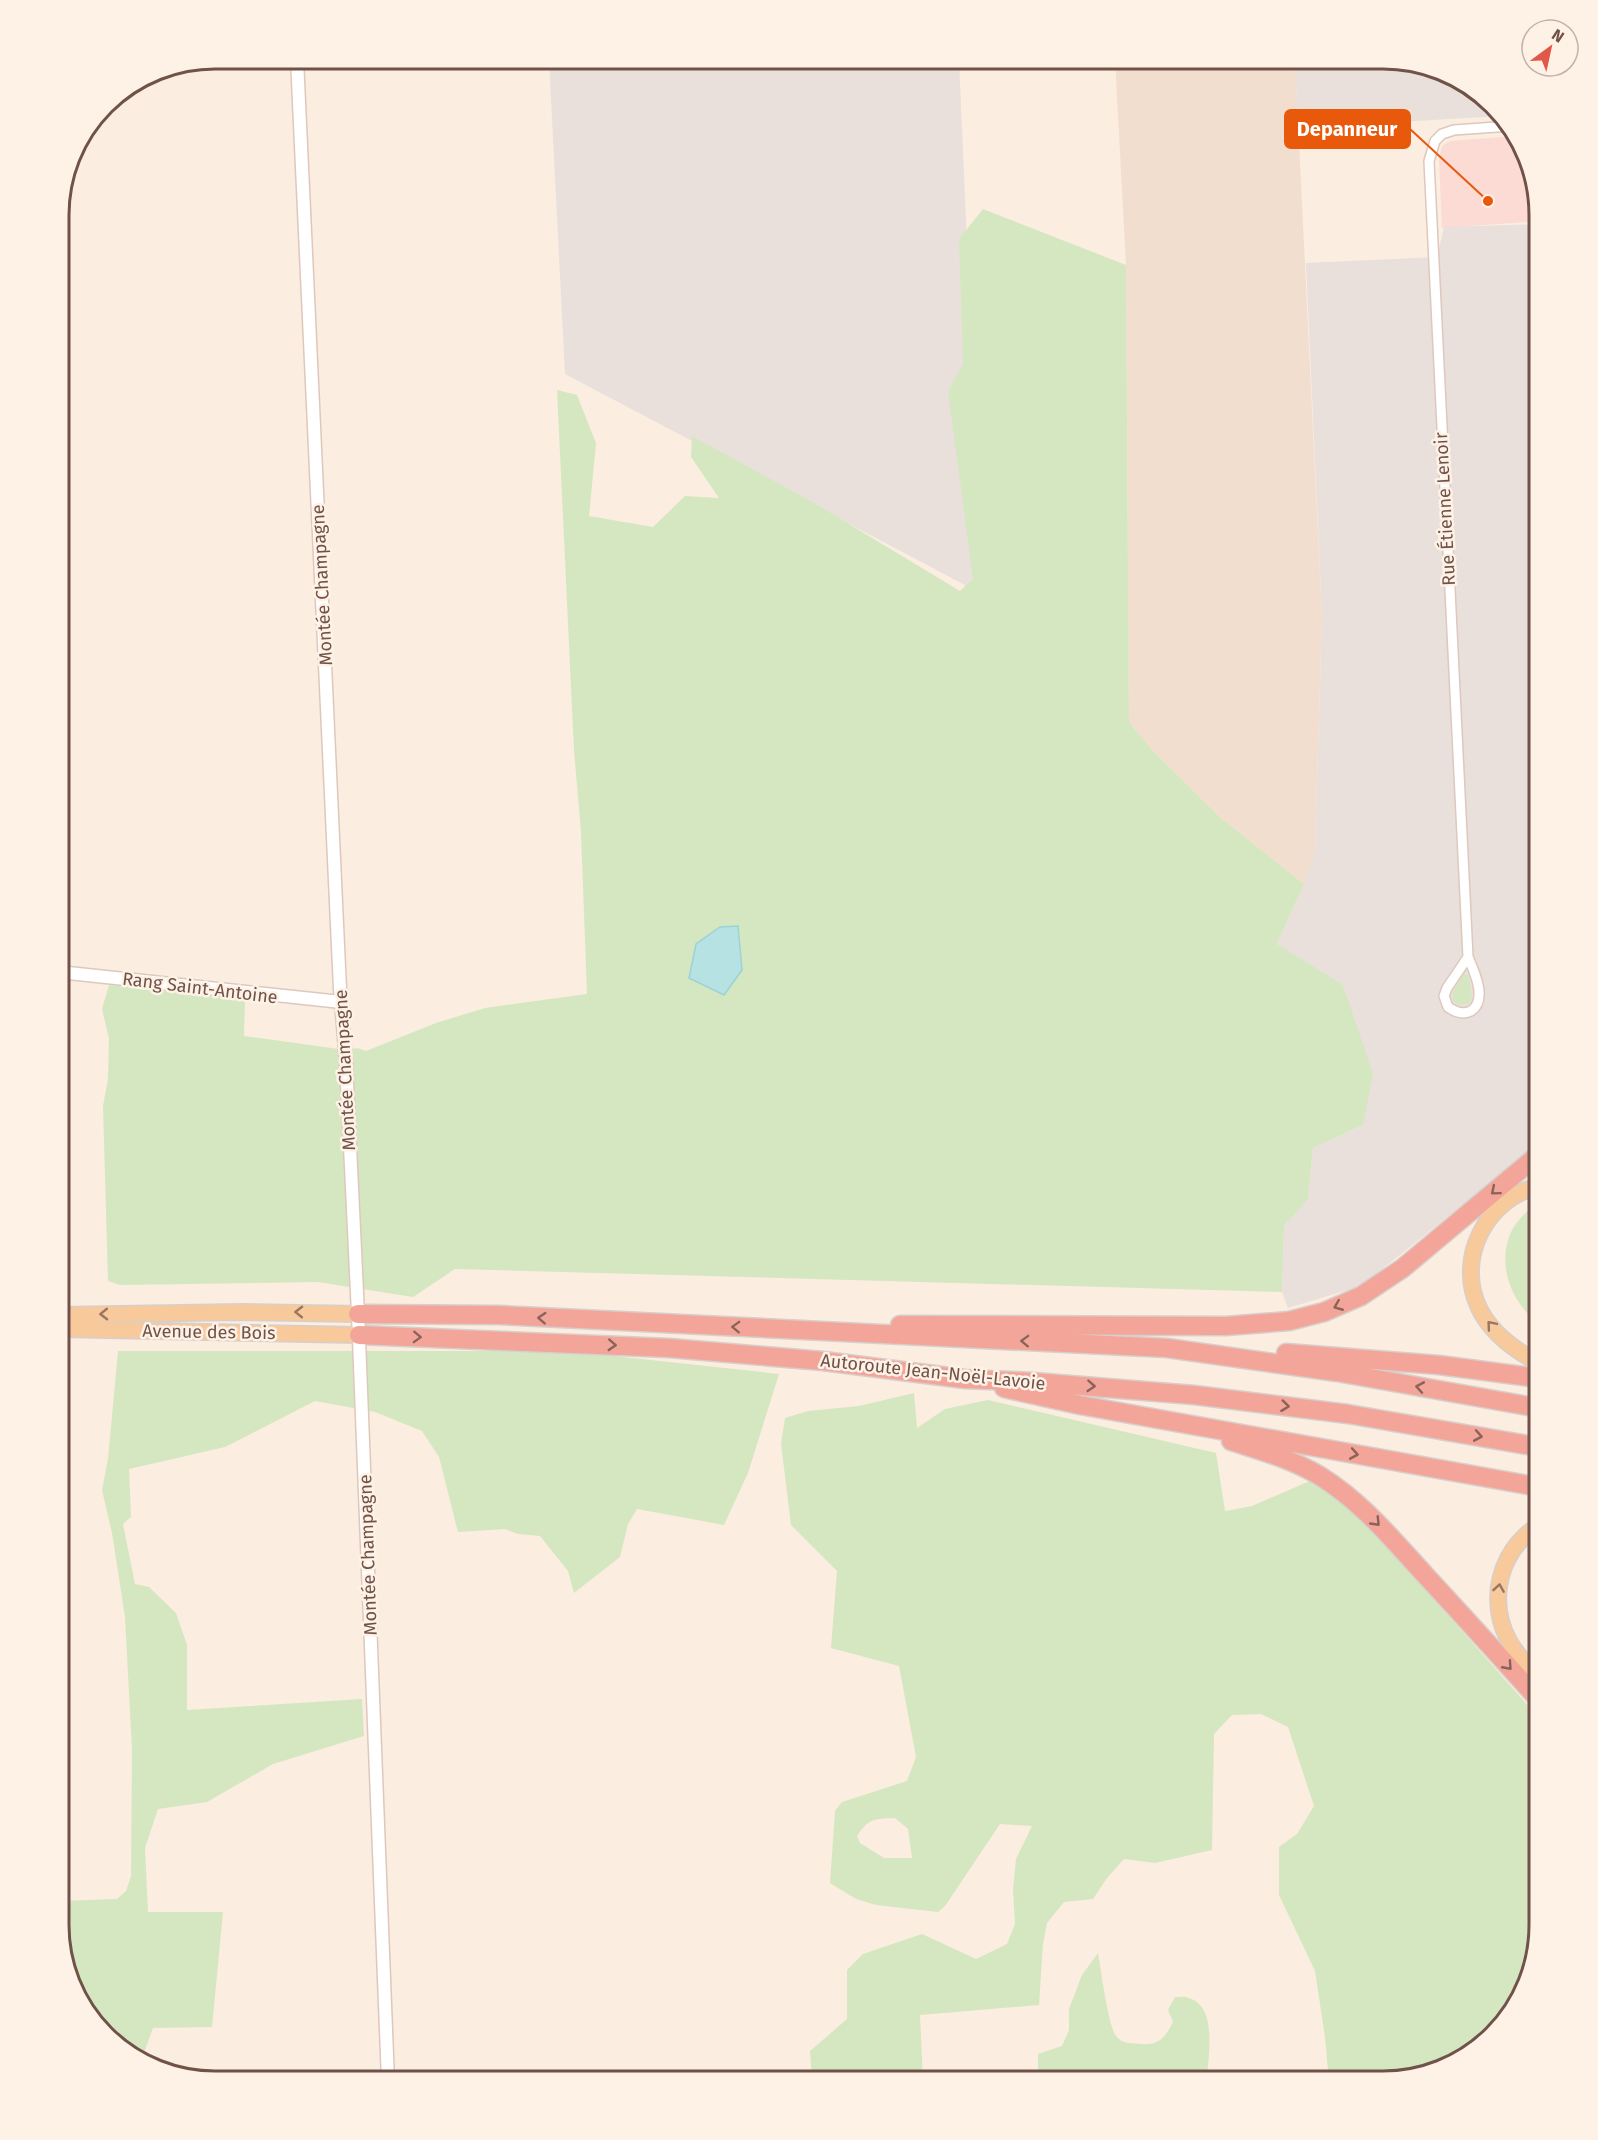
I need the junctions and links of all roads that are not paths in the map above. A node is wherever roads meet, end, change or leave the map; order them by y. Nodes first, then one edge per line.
1 (298, 69) edge
2 (1499, 127) edge
3 (1468, 957) junction
4 (69, 973) edge
5 (341, 1002) junction
6 (1529, 1162) edge
7 (1529, 1189) edge
8 (358, 1314) junction
9 (69, 1316) edge
10 (766, 1328) junction
11 (69, 1329) edge
12 (358, 1335) junction
13 (1167, 1348) junction
14 (1529, 1356) edge
15 (1529, 1377) edge
16 (965, 1379) junction
17 (1529, 1406) edge
18 (1152, 1417) junction
19 (1529, 1445) edge
20 (1529, 1485) edge
21 (1529, 1533) edge
22 (1529, 1665) edge
23 (1529, 1689) edge
24 (388, 2071) edge

1 - 5 street, Montée Champagne
2 - 3 street, Rue Étienne Lenoir
3 - 3 street, Rue Étienne Lenoir
4 - 5 street, Rang Saint-Antoine
5 - 8 street, Montée Champagne
6 -> 10 highway
14 -> 7 main road
8 -> 9 main road, Avenue des Bois
10 -> 8 highway, Autoroute Jean-Noël-Lavoie
8 - 12 street, Montée Champagne
13 -> 10 highway, Autoroute Jean-Noël-Lavoie
11 - 12 main road, Avenue des Bois
12 -> 16 highway, Autoroute Jean-Noël-Lavoie
12 - 24 street, Montée Champagne
13 - 15 highway
17 -> 13 highway, Autoroute Jean-Noël-Lavoie
16 - 18 highway
16 -> 19 highway, Autoroute Jean-Noël-Lavoie
18 -> 20 highway
18 -> 23 highway
22 -> 21 main road

